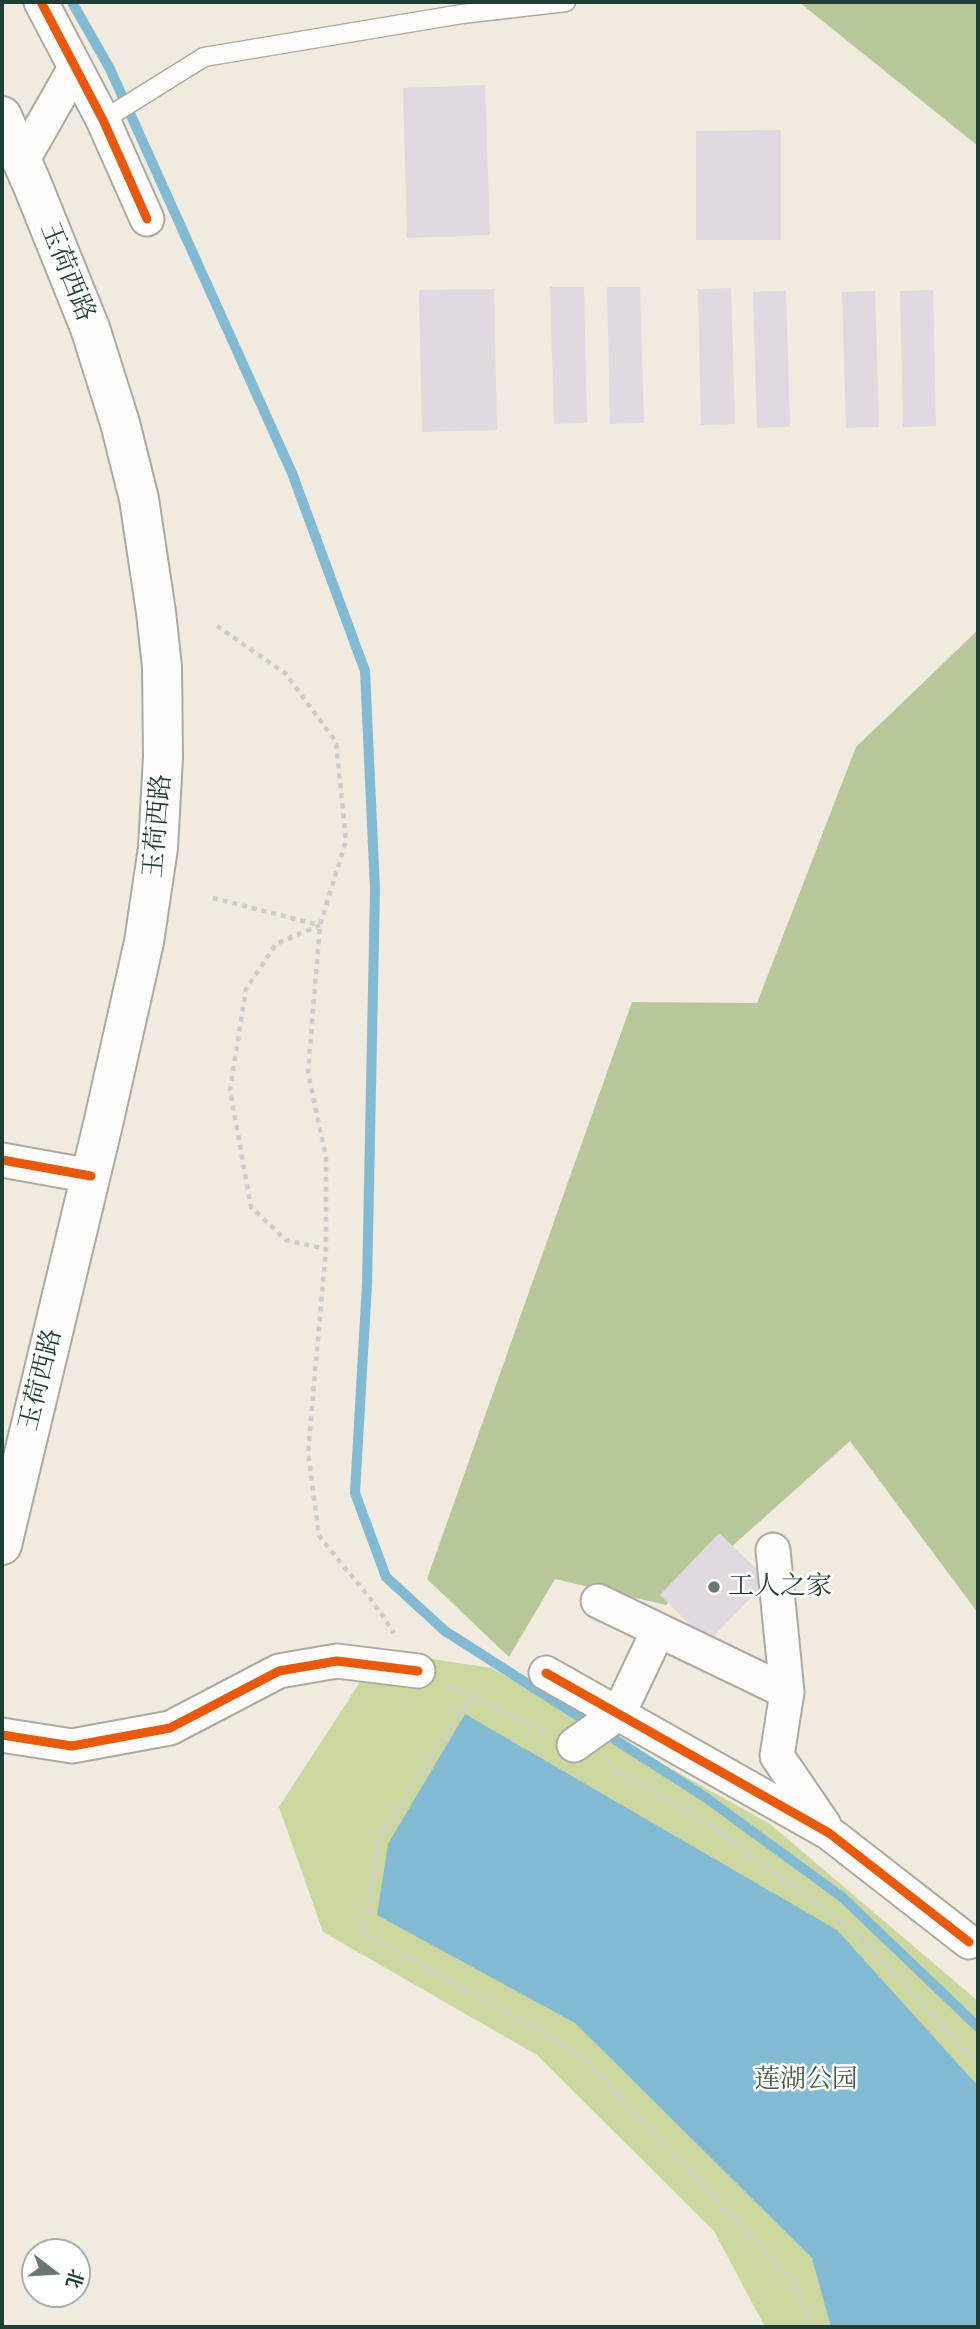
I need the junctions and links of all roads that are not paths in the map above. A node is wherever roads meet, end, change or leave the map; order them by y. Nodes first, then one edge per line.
1 (41, 2) edge
2 (566, 2) edge
3 (75, 68) junction
4 (2, 116) edge
5 (103, 120) junction
6 (22, 161) junction
7 (147, 219) dead end
8 (2, 1160) edge
9 (91, 1176) junction
10 (2, 1545) edge
11 (773, 1550) dead end
12 (598, 1601) dead end
13 (658, 1630) junction
14 (418, 1671) road end
15 (546, 1673) dead end
16 (787, 1692) junction
17 (619, 1713) junction
18 (2, 1735) edge
19 (574, 1745) road end
20 (829, 1833) junction
21 (970, 1942) dead end

1 - 3 street
2 - 5 lane
3 - 5 street
3 - 6 street
4 - 6 main road, 玉荷西路
5 - 7 street
6 - 9 main road, 玉荷西路
8 - 9 street
9 - 10 main road, 玉荷西路
11 - 16 street
12 - 13 street
13 - 16 street
13 - 17 street
14 - 18 street
15 - 17 street
16 - 20 street
17 - 19 street
17 - 20 street
20 - 21 street

